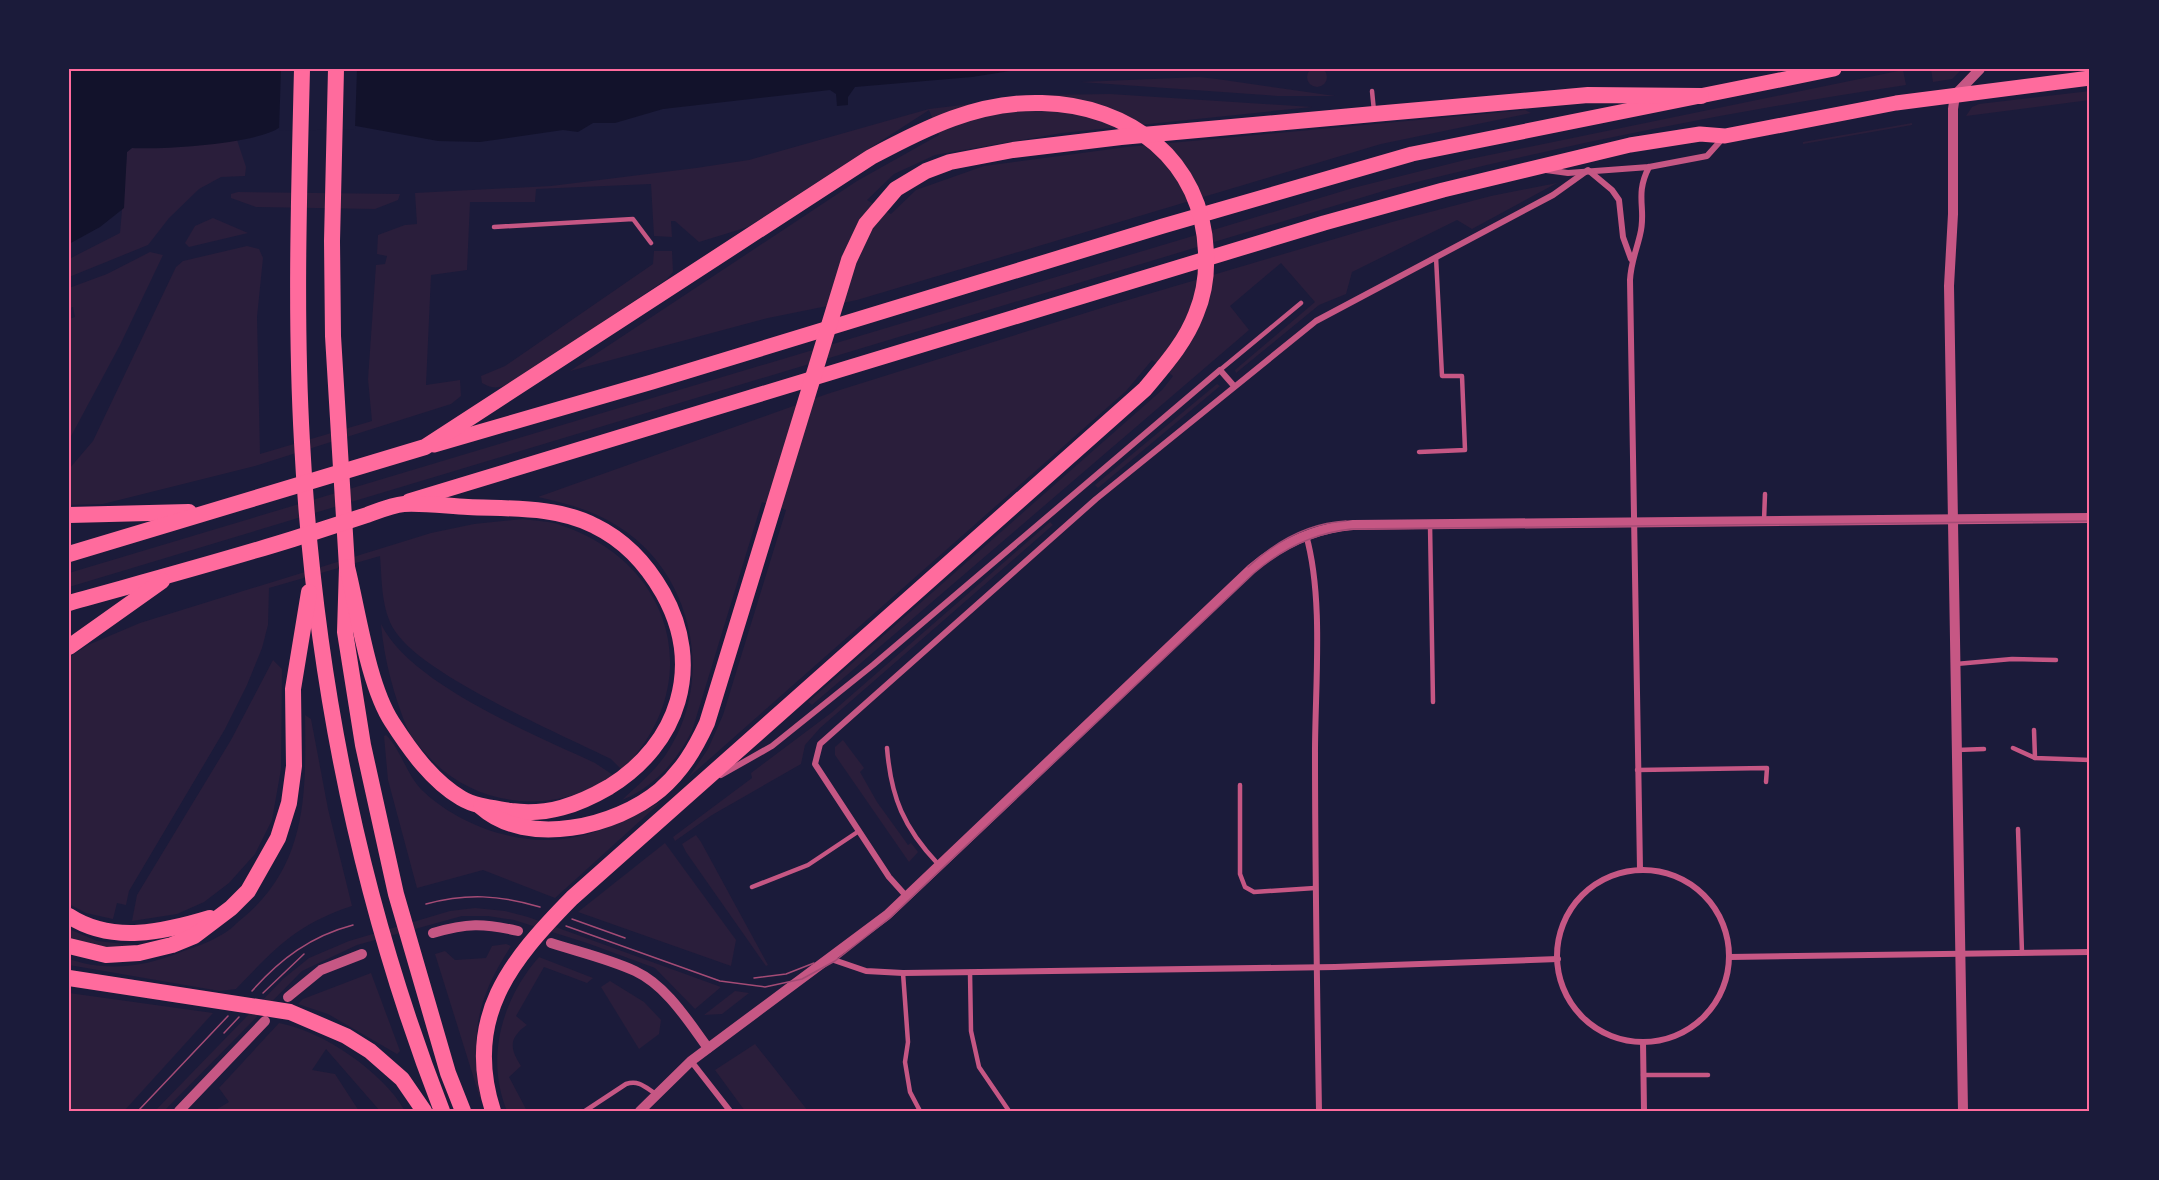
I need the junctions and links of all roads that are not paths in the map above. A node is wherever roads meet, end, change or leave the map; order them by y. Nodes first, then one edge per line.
1 (302, 69) edge
2 (336, 69) edge
3 (1833, 69) edge
4 (1980, 69) edge
5 (2090, 78) edge
6 (1372, 91) dead end
7 (1955, 95) junction
8 (1701, 96) junction
9 (1374, 114) junction
10 (1725, 136) junction
11 (1649, 167) junction
12 (1533, 168) junction
13 (1587, 170) junction
14 (494, 227) dead end
15 (651, 243) dead end
16 (1436, 257) junction
17 (1631, 259) junction
18 (1301, 303) dead end
19 (1220, 370) junction
20 (1234, 386) junction
21 (425, 447) junction
22 (1419, 452) dead end
23 (1765, 494) dead end
24 (400, 504) junction
25 (211, 512) junction
26 (69, 515) edge
27 (2090, 518) edge
28 (1951, 519) junction
29 (1764, 521) junction
30 (1633, 522) junction
31 (1430, 524) junction
32 (1306, 535) junction
33 (69, 554) edge
34 (347, 567) junction
35 (173, 574) junction
36 (312, 574) junction
37 (69, 603) edge
38 (69, 647) edge
39 (2056, 660) dead end
40 (1954, 664) junction
41 (1434, 702) dead end
42 (2034, 730) dead end
43 (887, 748) dead end
44 (2013, 748) dead end
45 (1984, 749) dead end
46 (1957, 750) junction
47 (2035, 758) junction
48 (2090, 760) edge
49 (1637, 770) junction
50 (1766, 782) dead end
51 (1240, 785) dead end
52 (690, 793) junction
53 (481, 807) junction
54 (2018, 829) dead end
55 (859, 831) junction
56 (940, 866) junction
57 (1640, 869) junction
58 (752, 887) dead end
59 (1315, 888) junction
60 (907, 897) junction
61 (220, 915) junction
62 (69, 916) edge
63 (518, 932) dead end
64 (433, 933) dead end
65 (551, 943) dead end
66 (69, 946) edge
67 (2090, 952) edge
68 (2022, 953) junction
69 (362, 954) dead end
70 (1959, 954) junction
71 (1730, 957) junction
72 (831, 959) junction
73 (1558, 959) junction
74 (1316, 967) junction
75 (970, 972) junction
76 (903, 973) junction
77 (69, 978) edge
78 (289, 1005) junction
79 (265, 1021) dead end
80 (1643, 1042) junction
81 (708, 1048) junction
82 (691, 1061) junction
83 (448, 1073) junction
84 (1643, 1075) junction
85 (1708, 1075) dead end
86 (656, 1094) junction
87 (644, 1109) edge
88 (179, 1111) edge
89 (424, 1111) edge
90 (442, 1111) edge
91 (463, 1111) edge
92 (476, 1111) edge
93 (493, 1111) edge
94 (585, 1111) edge
95 (730, 1111) edge
96 (920, 1111) edge
97 (1009, 1111) edge
98 (1319, 1111) edge
99 (1644, 1111) edge
100 (1963, 1111) edge

1 - 36 highway
2 - 34 highway
3 - 8 main road
4 - 7 street
5 - 7 main road
6 - 9 lane
7 - 10 main road
7 - 28 street
8 - 9 highway
8 - 21 main road
9 - 53 highway
10 - 11 street
10 - 12 main road
11 - 13 street
11 - 17 street
12 - 13 street
12 - 24 main road
13 - 16 street
13 - 17 street
14 - 15 lane
16 - 20 street
16 - 22 lane
17 - 30 street
18 - 19 lane
19 - 20 street
19 - 52 street
20 - 55 street
21 - 25 highway
21 - 52 highway
23 - 29 lane
24 - 35 highway
24 - 53 highway
25 - 26 highway
25 - 33 highway
27 - 28 street
28 - 29 street
28 - 40 street
29 - 30 street
30 - 31 street
30 - 49 street
31 - 32 street
31 - 41 lane
32 - 56 street
32 - 59 street
34 - 53 highway
34 - 83 highway
35 - 37 highway
35 - 38 highway
36 - 61 highway
36 - 90 highway
39 - 40 lane
40 - 46 street
42 - 47 lane
43 - 56 lane
44 - 47 lane
45 - 46 lane
46 - 70 street
47 - 48 lane
49 - 50 lane
49 - 57 street
51 - 59 lane
52 - 93 highway
54 - 68 lane
55 - 58 lane
55 - 60 street
56 - 60 street
57 - 71 street
57 - 73 street
59 - 74 street
60 - 72 street
61 - 62 highway
61 - 66 highway
63 - 64 street
65 - 81 street
67 - 68 street
68 - 70 street
69 - 78 street
70 - 71 street
70 - 100 street
71 - 80 street
72 - 76 street
72 - 81 street
73 - 74 street
73 - 80 street
74 - 75 street
74 - 98 street
75 - 76 street
75 - 97 lane
76 - 96 lane
77 - 78 highway
78 - 89 highway
79 - 88 street
80 - 84 street
81 - 82 street
82 - 86 street
82 - 95 street
83 - 91 highway
83 - 92 highway
84 - 85 lane
84 - 99 street
86 - 87 street
86 - 94 lane

